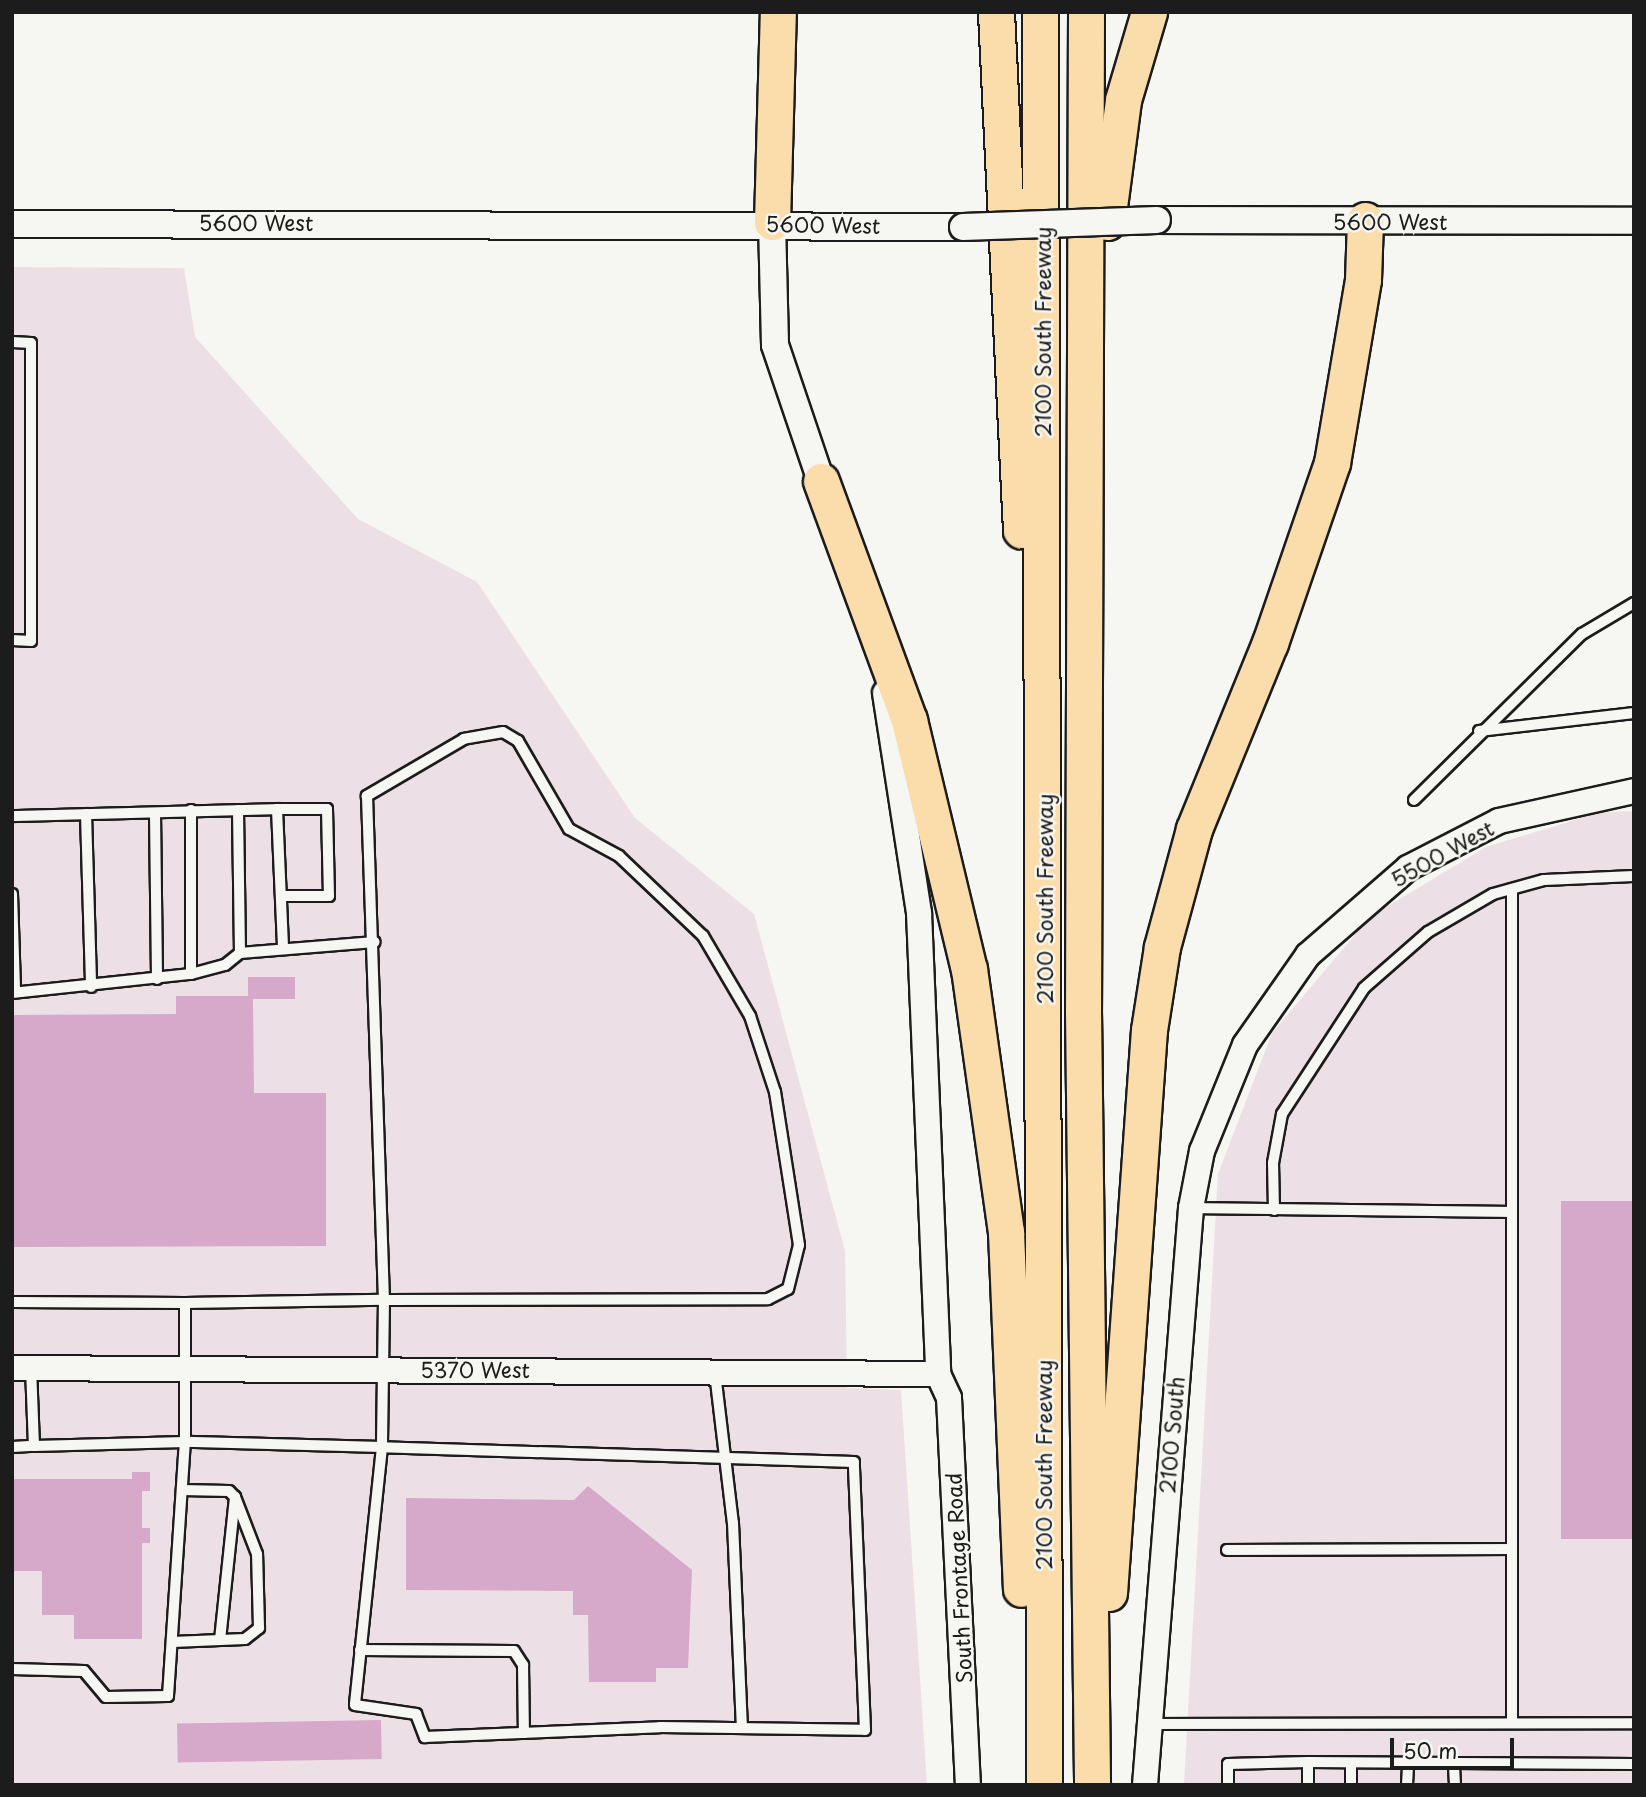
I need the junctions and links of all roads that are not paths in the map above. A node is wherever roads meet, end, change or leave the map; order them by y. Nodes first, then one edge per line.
1 (778, 12) edge
2 (996, 12) edge
3 (1040, 12) edge
4 (1086, 12) edge
5 (1148, 21) edge
6 (1365, 220) junction
7 (1634, 221) edge
8 (772, 222) junction
9 (12, 224) edge
10 (12, 342) edge
11 (821, 481) junction
12 (1634, 603) edge
13 (12, 640) edge
14 (1634, 713) edge
15 (1478, 731) junction
16 (1634, 791) edge
17 (1415, 800) dead end
18 (277, 809) junction
19 (191, 810) junction
20 (238, 810) junction
21 (155, 813) junction
22 (86, 814) junction
23 (12, 816) edge
24 (1634, 876) edge
25 (1512, 889) junction
26 (12, 894) edge
27 (283, 896) junction
28 (375, 942) junction
29 (283, 949) junction
30 (240, 953) junction
31 (191, 974) junction
32 (157, 979) junction
33 (91, 987) junction
34 (13, 993) edge
35 (1083, 1010) junction
36 (1041, 1023) junction
37 (1223, 1091) joint
38 (1191, 1208) junction
39 (1274, 1210) junction
40 (1509, 1212) junction
41 (384, 1300) junction
42 (12, 1302) edge
43 (185, 1303) junction
44 (22, 1368) edge
45 (186, 1368) junction
46 (381, 1369) junction
47 (715, 1369) junction
48 (938, 1374) junction
49 (185, 1442) junction
50 (34, 1446) junction
51 (12, 1447) edge
52 (382, 1447) junction
53 (722, 1457) junction
54 (182, 1490) junction
55 (235, 1497) junction
56 (1510, 1549) junction
57 (1227, 1550) dead end
58 (220, 1640) junction
59 (172, 1642) junction
60 (360, 1650) junction
61 (12, 1670) edge
62 (1513, 1723) junction
63 (1634, 1723) edge
64 (1147, 1724) junction
65 (742, 1728) junction
66 (524, 1733) junction
67 (1308, 1762) junction
68 (1351, 1763) junction
69 (1408, 1763) junction
70 (1454, 1763) junction
71 (1634, 1764) edge
72 (968, 1785) edge
73 (1039, 1785) edge
74 (1044, 1785) edge
75 (1093, 1785) edge
76 (1145, 1785) edge
77 (1228, 1785) edge
78 (1308, 1785) edge
79 (1351, 1785) edge
80 (1407, 1785) edge
81 (1455, 1785) edge

1 - 8 highway
2 - 36 highway
3 - 36 highway, 2100 South Freeway
4 - 35 highway, 2100 South Freeway
5 - 35 highway
6 - 7 main road, 5600 West
6 - 8 main road, 5600 West, bridge
6 - 75 highway
8 - 9 main road, 5600 West
8 - 11 main road
10 - 13 lane
11 - 48 street, South Frontage Road
11 - 73 highway
12 - 15 lane
14 - 15 lane
15 - 17 lane
16 - 37 street, 5500 West
18 - 20 lane
18 - 27 lane
18 - 27 lane
19 - 20 lane
19 - 21 lane
19 - 31 lane
20 - 30 lane
21 - 22 lane
21 - 32 lane
22 - 23 lane
22 - 33 lane
24 - 25 lane
25 - 39 lane
25 - 40 lane
26 - 34 lane
27 - 29 lane
28 - 29 lane
28 - 41 lane
28 - 41 lane
29 - 30 lane
30 - 31 lane
31 - 32 lane
32 - 33 lane
33 - 34 lane
35 - 75 highway, 2100 South Freeway
36 - 74 highway, 2100 South Freeway
37 - 38 street, 2100 South
38 - 39 lane
38 - 64 street, 2100 South
39 - 40 lane
40 - 56 lane
41 - 43 lane
41 - 46 lane
42 - 43 lane
43 - 45 lane
44 - 45 street, 5370 West
44 - 50 lane
45 - 46 street, 5370 West
45 - 49 lane
46 - 47 street, 5370 West
46 - 52 lane
47 - 48 street, 5370 West
47 - 53 lane
48 - 72 street, South Frontage Road
49 - 50 lane
49 - 52 lane
49 - 54 lane
50 - 51 lane
52 - 53 lane
52 - 60 lane
53 - 65 lane
53 - 65 lane
54 - 55 lane
54 - 59 lane
55 - 58 lane
55 - 58 lane
56 - 57 lane
56 - 62 lane
58 - 59 lane
59 - 61 lane
60 - 66 lane
60 - 66 lane
62 - 63 lane
62 - 64 lane
64 - 76 street, 2100 South
65 - 66 lane
67 - 68 lane
67 - 77 lane
67 - 78 lane
68 - 69 lane
68 - 79 lane
69 - 70 lane
69 - 80 lane
70 - 71 lane
70 - 81 lane

